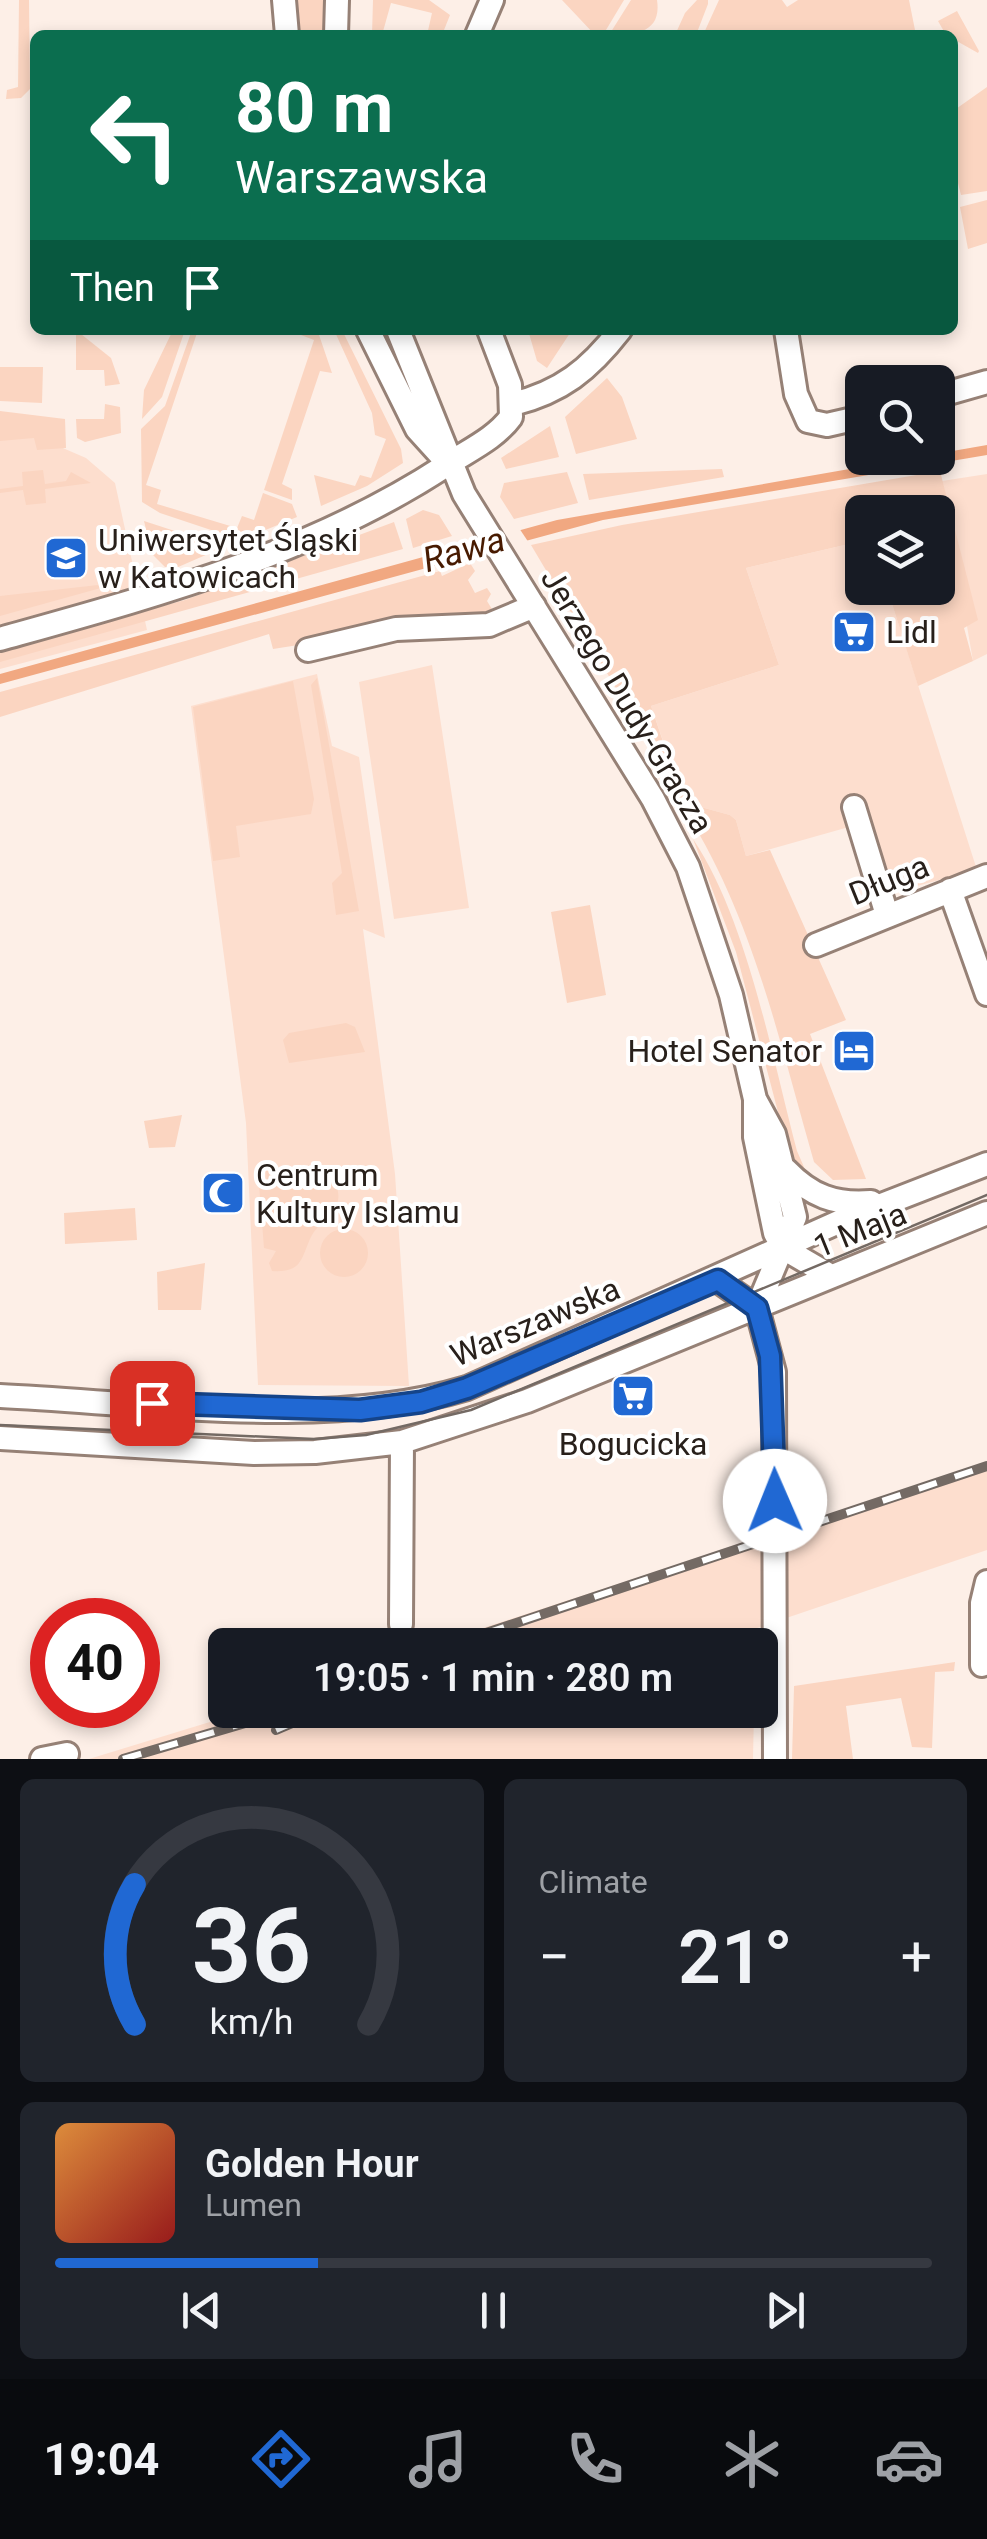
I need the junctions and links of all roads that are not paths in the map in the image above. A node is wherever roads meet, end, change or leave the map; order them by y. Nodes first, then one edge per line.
1 (284, 0) edge
2 (337, 0) edge
3 (492, 0) edge
4 (287, 30) edge
5 (336, 30) edge
6 (480, 30) edge
7 (370, 335) edge
8 (400, 335) edge
9 (491, 335) edge
10 (616, 335) edge
11 (787, 335) edge
12 (987, 382) edge
13 (955, 391) edge
14 (513, 404) junction
15 (845, 421) edge
16 (448, 464) junction
17 (534, 606) junction
18 (0, 639) edge
19 (308, 650) dead end
20 (854, 806) dead end
21 (987, 876) edge
22 (950, 890) junction
23 (887, 916) junction
24 (816, 945) dead end
25 (987, 994) edge
26 (755, 1099) junction
27 (987, 1164) edge
28 (786, 1170) junction
29 (898, 1199) junction
30 (987, 1213) edge
31 (783, 1248) junction
32 (831, 1276) junction
33 (718, 1280) junction
34 (757, 1308) junction
35 (0, 1396) edge
36 (0, 1438) edge
37 (402, 1442) junction
38 (987, 1582) edge
39 (401, 1624) dead end
40 (982, 1665) dead end
41 (66, 1754) dead end
42 (42, 1759) edge
43 (775, 1759) edge

1 - 4 street
2 - 5 street
3 - 6 street
7 - 16 street, Jerzego Dudy-Gracza
8 - 16 street, Jerzego Dudy-Gracza
9 - 14 street
10 - 14 street
11 - 15 street
12 - 13 street
14 - 16 street
16 - 17 street, Jerzego Dudy-Gracza
16 - 18 street
17 - 19 street
17 - 26 street, Jerzego Dudy-Gracza
20 - 23 street
21 - 22 street, Długa
22 - 23 street, Długa
22 - 25 street
23 - 24 street, Długa
26 - 28 street, Jerzego Dudy-Gracza
26 - 31 street, Jerzego Dudy-Gracza
27 - 29 street, 1 Maja
28 - 29 street
28 - 31 street, Jerzego Dudy-Gracza
29 - 31 street, 1 Maja
30 - 32 street, 1 Maja
31 - 32 street
31 - 33 street, Warszawska
31 - 34 street
32 - 34 street, 1 Maja
33 - 34 street
33 - 35 street, Warszawska
34 - 37 street
34 - 43 street
36 - 37 street
37 - 39 street
38 - 40 street
41 - 42 street

